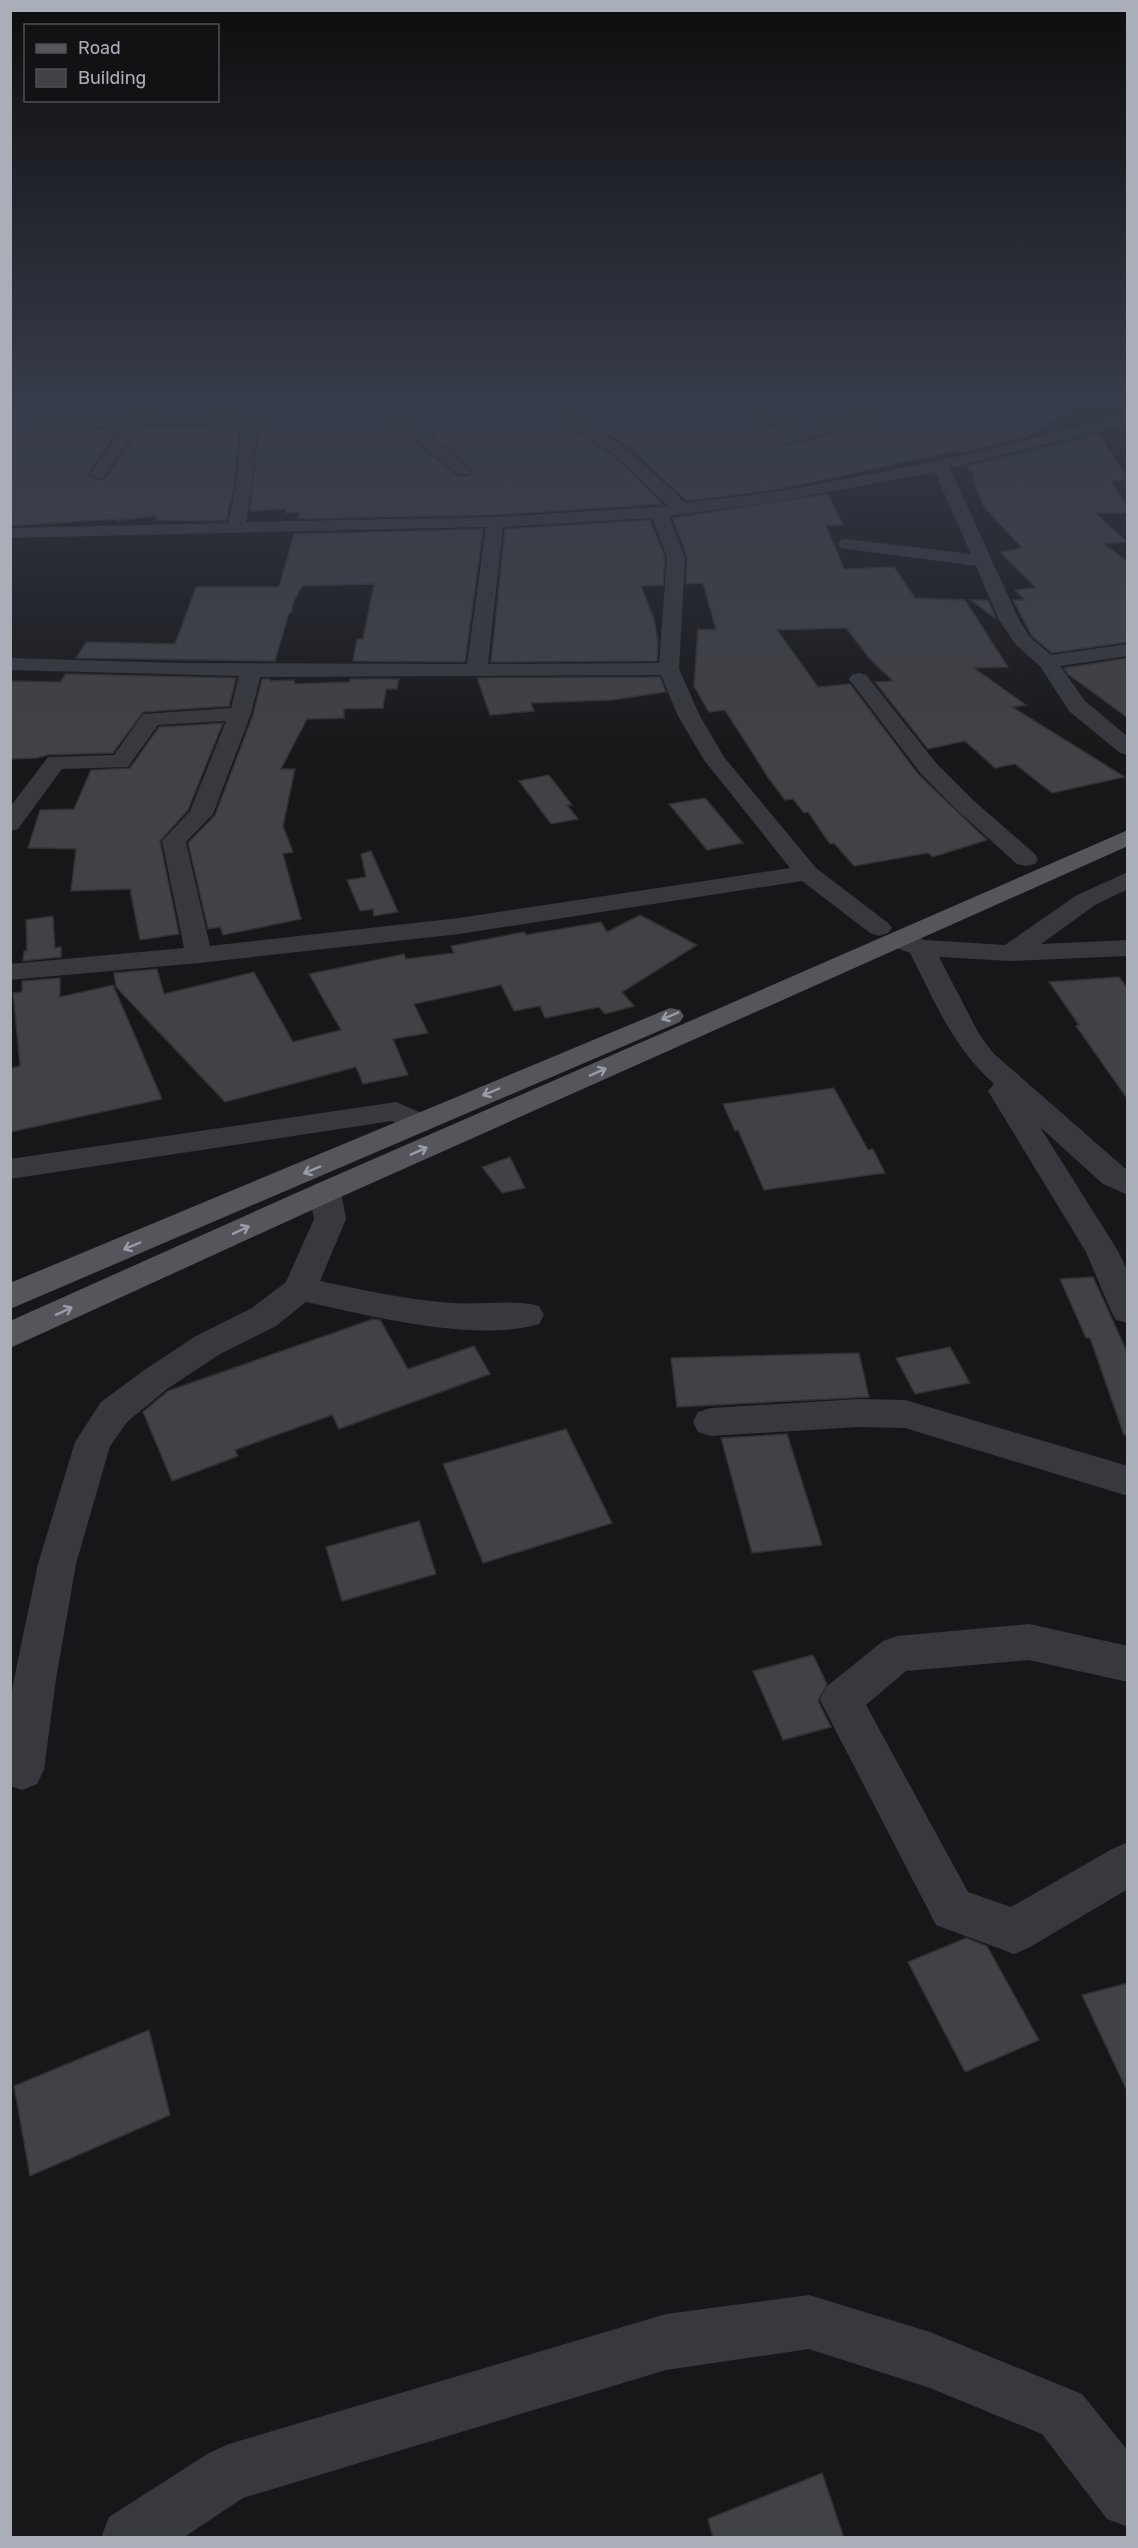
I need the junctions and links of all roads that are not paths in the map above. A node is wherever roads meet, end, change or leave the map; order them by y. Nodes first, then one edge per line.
1 (238, 519) edge
2 (551, 519) edge
3 (661, 519) edge
4 (964, 519) edge
5 (495, 522) junction
6 (236, 528) junction
7 (10, 533) edge
8 (847, 544) dead end
9 (982, 561) junction
10 (1128, 650) edge
11 (1047, 662) junction
12 (10, 664) edge
13 (477, 669) junction
14 (669, 669) junction
15 (251, 671) junction
16 (860, 679) dead end
17 (240, 714) junction
18 (1128, 748) edge
19 (1128, 815) edge
20 (10, 824) edge
21 (1128, 837) edge
22 (1026, 860) junction
23 (807, 873) junction
24 (1128, 879) edge
25 (900, 939) junction
26 (1128, 948) edge
27 (1011, 953) junction
28 (199, 955) junction
29 (10, 972) edge
30 (983, 1059) junction
31 (418, 1123) junction
32 (10, 1169) edge
33 (1128, 1185) edge
34 (325, 1192) junction
35 (300, 1288) junction
36 (10, 1297) edge
37 (1128, 1311) edge
38 (526, 1315) dead end
39 (10, 1336) edge
40 (711, 1422) dead end
41 (1128, 1481) edge
42 (1128, 1664) edge
43 (22, 1770) dead end
44 (1128, 1864) edge
45 (1128, 2498) edge
46 (130, 2538) edge

1 - 6 street
2 - 5 street
3 - 14 street
4 - 9 street
5 - 6 street
5 - 13 street
6 - 7 street
8 - 9 street
9 - 11 street
10 - 11 street
11 - 18 street
12 - 15 street
13 - 14 street
13 - 15 street
14 - 23 street
15 - 17 street
16 - 22 street
17 - 20 street
17 - 28 street
19 - 22 main road
21 - 25 main road
22 - 25 main road
23 - 25 street
23 - 28 street
24 - 27 street
25 - 27 street
25 - 30 street
25 -> 31 main road
34 -> 25 main road
26 - 27 street
28 - 29 street
30 - 33 street
30 - 37 street
31 - 32 street
31 -> 36 main road
34 - 35 street
39 -> 34 main road
35 - 38 street
35 - 43 street
40 - 41 street
42 - 44 street
45 - 46 street

